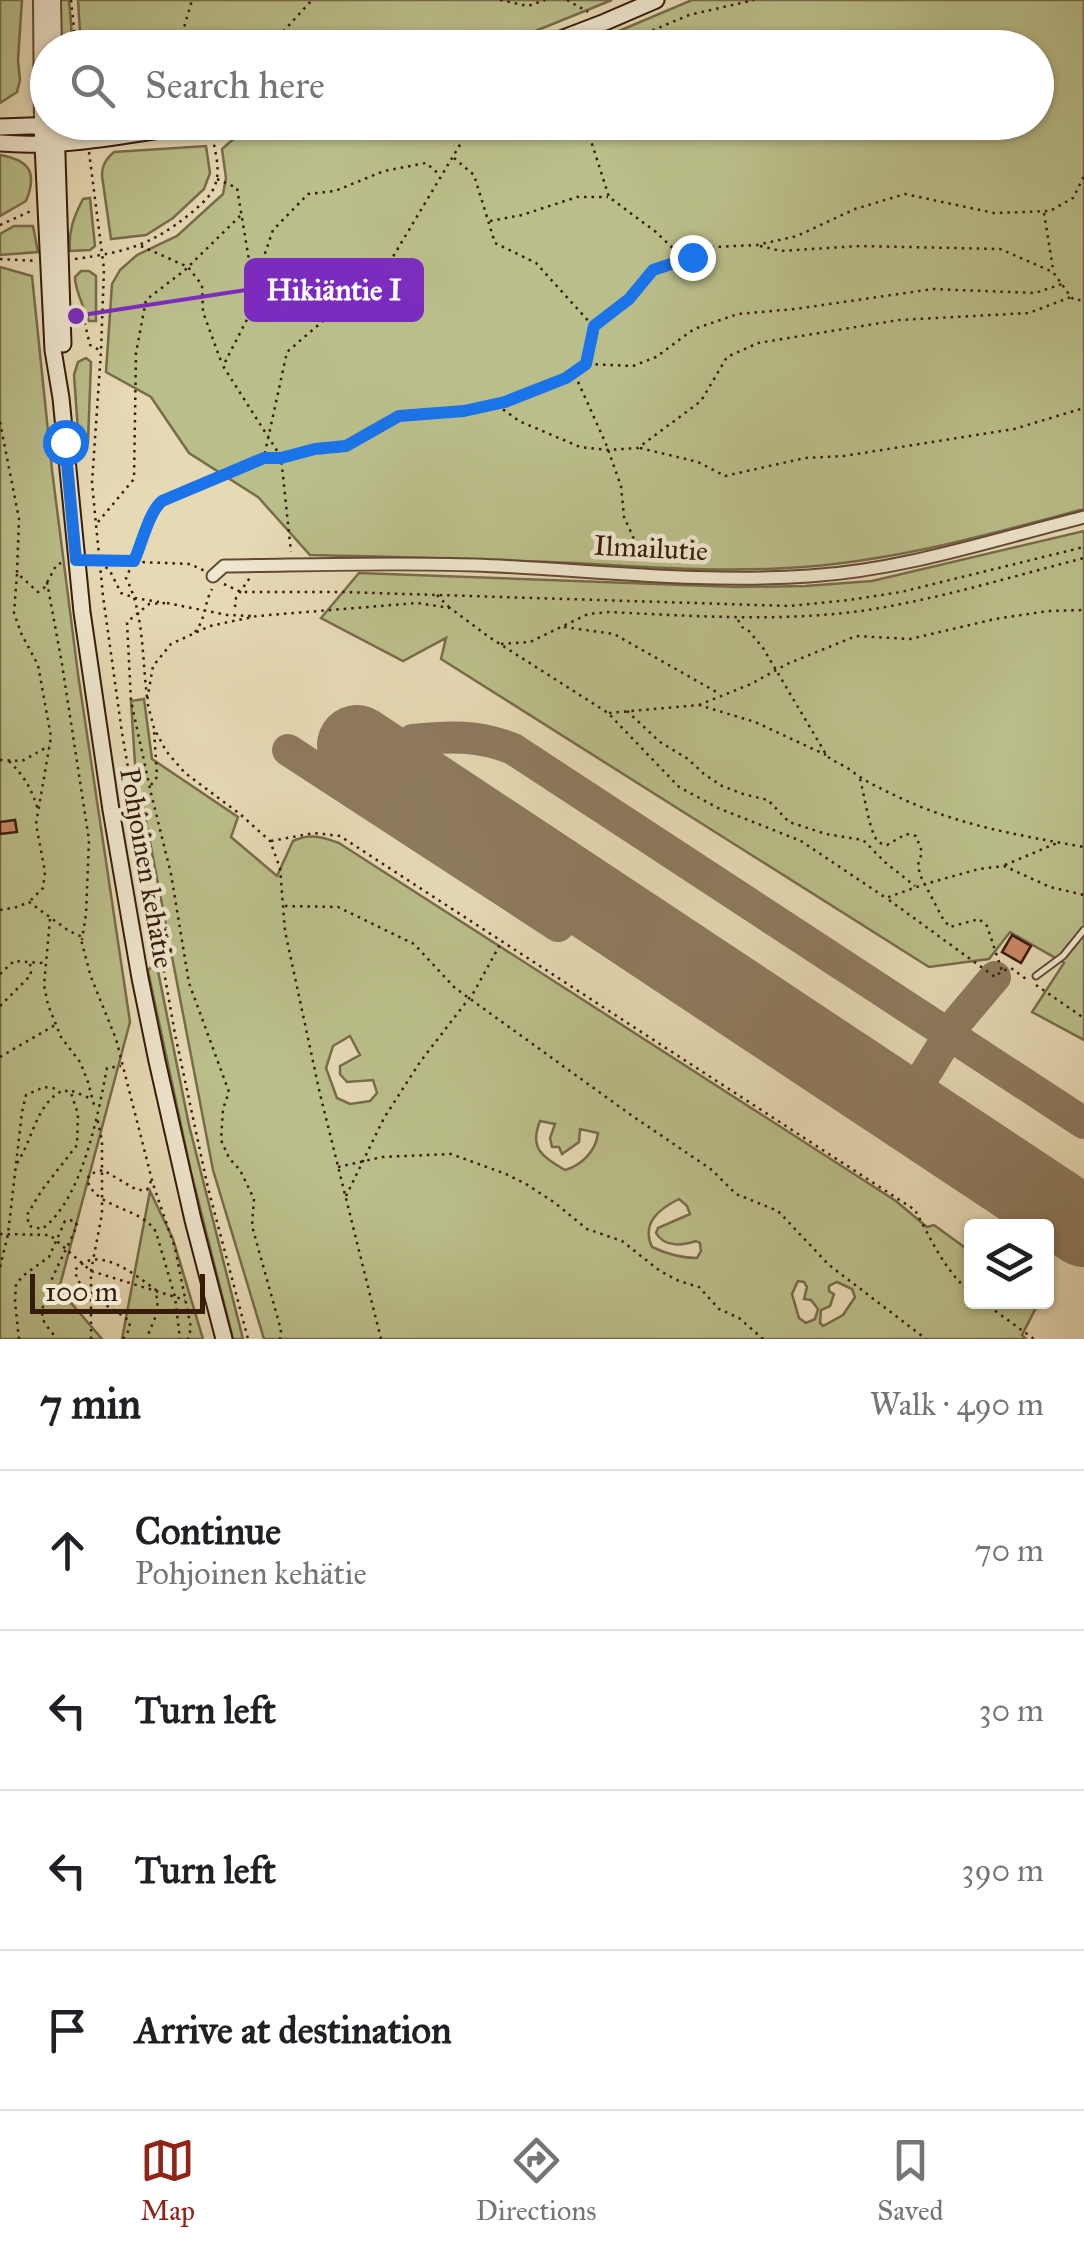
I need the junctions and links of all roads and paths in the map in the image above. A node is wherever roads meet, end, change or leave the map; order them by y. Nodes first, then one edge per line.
1 (41, 0) edge
2 (53, 0) edge
3 (71, 0) edge
4 (192, 0) edge
5 (312, 0) edge
6 (500, 0) edge
7 (545, 0) edge
8 (567, 0) edge
9 (656, 0) edge
10 (754, 0) edge
11 (606, 22) junction
12 (43, 30) edge
13 (54, 30) edge
14 (74, 30) edge
15 (183, 30) edge
16 (284, 30) edge
17 (585, 30) edge
18 (654, 30) edge
19 (30, 126) edge
20 (0, 128) edge
21 (49, 140) edge
22 (94, 140) edge
23 (214, 140) edge
24 (461, 140) edge
25 (591, 140) edge
26 (88, 141) junction
27 (0, 143) edge
28 (49, 144) junction
29 (453, 156) junction
30 (441, 176) junction
31 (1083, 177) edge
32 (217, 179) junction
33 (609, 198) junction
34 (30, 211) dead end
35 (1043, 212) junction
36 (241, 215) junction
37 (490, 221) junction
38 (0, 225) edge
39 (757, 245) junction
40 (139, 246) junction
41 (103, 255) junction
42 (0, 259) edge
43 (68, 260) dead end
44 (684, 260) junction
45 (39, 261) dead end
46 (188, 267) junction
47 (1053, 272) junction
48 (1062, 284) junction
49 (1071, 297) junction
50 (1084, 300) edge
51 (256, 302) junction
52 (76, 310) dead end
53 (594, 326) junction
54 (101, 351) junction
55 (586, 364) junction
56 (223, 366) junction
57 (574, 373) junction
58 (496, 404) junction
59 (1084, 408) edge
60 (0, 422) edge
61 (268, 438) junction
62 (638, 448) junction
63 (608, 450) junction
64 (264, 458) junction
65 (281, 458) junction
66 (1084, 517) edge
67 (96, 525) junction
68 (1084, 548) edge
69 (1084, 558) edge
70 (76, 560) junction
71 (99, 560) junction
72 (134, 561) junction
73 (255, 566) junction
74 (292, 566) junction
75 (17, 573) junction
76 (646, 574) junction
77 (217, 579) junction
78 (47, 581) junction
79 (241, 592) junction
80 (437, 595) junction
81 (135, 598) junction
82 (165, 603) junction
83 (235, 607) dead end
84 (450, 608) junction
85 (206, 610) junction
86 (1084, 610) edge
87 (137, 612) junction
88 (258, 616) junction
89 (737, 618) junction
90 (562, 627) junction
91 (194, 634) junction
92 (500, 644) junction
93 (776, 670) junction
94 (721, 694) junction
95 (147, 701) junction
96 (699, 705) junction
97 (627, 711) junction
98 (608, 713) junction
99 (154, 728) junction
100 (50, 746) junction
101 (827, 756) junction
102 (0, 760) edge
103 (9, 761) junction
104 (860, 779) junction
105 (149, 787) junction
106 (38, 812) junction
107 (270, 841) junction
108 (1058, 842) junction
109 (1084, 847) edge
110 (1004, 866) junction
111 (925, 884) junction
112 (916, 887) junction
113 (1084, 895) edge
114 (886, 898) junction
115 (29, 902) junction
116 (283, 906) junction
117 (0, 910) edge
118 (50, 918) junction
119 (1084, 930) edge
120 (82, 941) junction
121 (502, 941) junction
122 (30, 962) junction
123 (45, 963) junction
124 (1002, 971) junction
125 (0, 974) edge
126 (1036, 976) joint
127 (1026, 979) junction
128 (469, 999) junction
129 (0, 1006) edge
130 (1084, 1018) edge
131 (56, 1024) junction
132 (0, 1056) edge
133 (122, 1066) junction
134 (64, 1090) junction
135 (92, 1099) junction
136 (96, 1114) junction
137 (362, 1163) junction
138 (17, 1164) junction
139 (338, 1167) junction
140 (103, 1170) junction
141 (152, 1179) junction
142 (346, 1198) junction
143 (102, 1200) junction
144 (0, 1234) edge
145 (8, 1234) junction
146 (56, 1240) junction
147 (66, 1249) junction
148 (94, 1260) junction
149 (81, 1262) junction
150 (0, 1267) edge
151 (91, 1271) junction
152 (964, 1288) edge
153 (156, 1290) junction
154 (91, 1296) junction
155 (175, 1296) junction
156 (186, 1300) junction
157 (993, 1309) edge
158 (18, 1339) edge
159 (56, 1339) edge
160 (91, 1339) edge
161 (123, 1339) edge
162 (150, 1339) edge
163 (180, 1339) edge
164 (188, 1339) edge
165 (224, 1339) edge
166 (248, 1339) edge
167 (280, 1339) edge
168 (380, 1339) edge
169 (763, 1339) edge
170 (926, 1339) edge
171 (1034, 1339) edge

1 - 12 street, Pohjoinen kehätie
2 - 13 street
3 - 14 path
4 - 15 path
5 - 16 path
6 - 7 path
8 - 11 path
9 - 11 main road
10 - 18 path
11 - 17 main road
19 - 20 main road
21 - 28 main road, Pohjoinen kehätie
22 - 26 main road
23 - 32 path
24 - 29 path
25 - 33 path
26 - 28 main road
26 - 41 path
27 - 28 main road
28 - 70 main road, Pohjoinen kehätie
29 - 30 path
29 - 37 path
30 - 51 path
30 - 61 path
31 - 35 path
32 - 36 path
32 - 40 path
33 - 37 path
33 - 44 path
34 - 38 path
35 - 39 path
35 - 47 path
36 - 46 path
36 - 51 path
37 - 53 path
39 - 44 path
39 - 47 path
40 - 41 path
40 - 46 path
41 - 43 path
41 - 54 path
42 - 45 path
44 - 53 path
46 - 56 path
46 - 67 path
47 - 48 path
48 - 49 path
48 - 55 path
49 - 50 path
49 - 62 path
51 - 56 path
52 - 54 path
53 - 55 path
54 - 67 path
55 - 57 path
56 - 61 path
57 - 58 path
57 - 63 path
58 - 63 path
58 - 65 path
59 - 62 path
60 - 75 path
61 - 64 path
61 - 65 path
62 - 63 path
63 - 76 path
64 - 65 path
64 - 72 path
65 - 74 path
66 - 76 street, Ilmailutie
67 - 71 path
68 - 80 path
69 - 89 path
70 - 71 path
70 - 78 path
70 - 165 main road, Pohjoinen kehätie
71 - 72 path
71 - 81 path
71 - 166 path
72 - 77 path
72 - 81 path
73 - 74 street, Ilmailutie
73 - 77 street, Ilmailutie
73 - 79 path
74 - 76 street, Ilmailutie
75 - 78 path
75 - 100 path
77 - 79 path
77 - 85 path
78 - 120 path
79 - 80 path
79 - 83 path
80 - 84 path
81 - 82 path
81 - 87 path
82 - 85 path
82 - 87 path
84 - 88 path
84 - 92 path
85 - 88 path
85 - 91 path
86 - 93 path
87 - 95 path
87 - 105 path
88 - 91 path
89 - 90 path
89 - 93 path
90 - 92 path
90 - 94 path
91 - 95 path
92 - 98 path
93 - 94 path
93 - 101 path
94 - 96 path
95 - 99 path
96 - 97 path
96 - 101 path
97 - 98 path
97 - 112 path
98 - 114 path
99 - 105 path
99 - 107 path
100 - 103 path
100 - 106 path
101 - 104 path
102 - 103 path
103 - 106 path
104 - 108 path
104 - 111 path
105 - 167 path
106 - 115 path
107 - 116 path
107 - 121 path
108 - 109 path
108 - 110 path
110 - 111 path
110 - 113 path
111 - 112 path
111 - 124 path
112 - 114 path
114 - 124 path
115 - 117 path
115 - 118 path
116 - 128 path
116 - 139 path
118 - 120 path
118 - 123 path
119 - 126 lane
120 - 133 path
121 - 128 path
121 - 152 path
122 - 123 path
122 - 125 path
122 - 129 path
123 - 131 path
124 - 127 path
126 - 127 path
127 - 130 path
128 - 137 path
128 - 170 path
131 - 132 path
131 - 135 path
133 - 136 path
133 - 141 path
134 - 135 path
134 - 136 path
134 - 138 path
134 - 138 path
135 - 136 path
136 - 140 path
137 - 139 path
137 - 142 path
137 - 169 path
138 - 145 path
139 - 142 path
140 - 141 path
140 - 143 path
140 - 143 path
141 - 156 path
142 - 168 path
143 - 148 path
143 - 155 path
144 - 145 path
145 - 146 path
145 - 150 path
146 - 147 path
146 - 147 path
146 - 158 path
147 - 149 path
147 - 159 path
148 - 149 path
148 - 151 path
148 - 153 path
149 - 151 path
149 - 154 path
151 - 153 path
151 - 154 path
153 - 155 path
153 - 162 path
154 - 160 path
154 - 161 path
155 - 156 path
155 - 163 path
156 - 164 path
157 - 171 path

